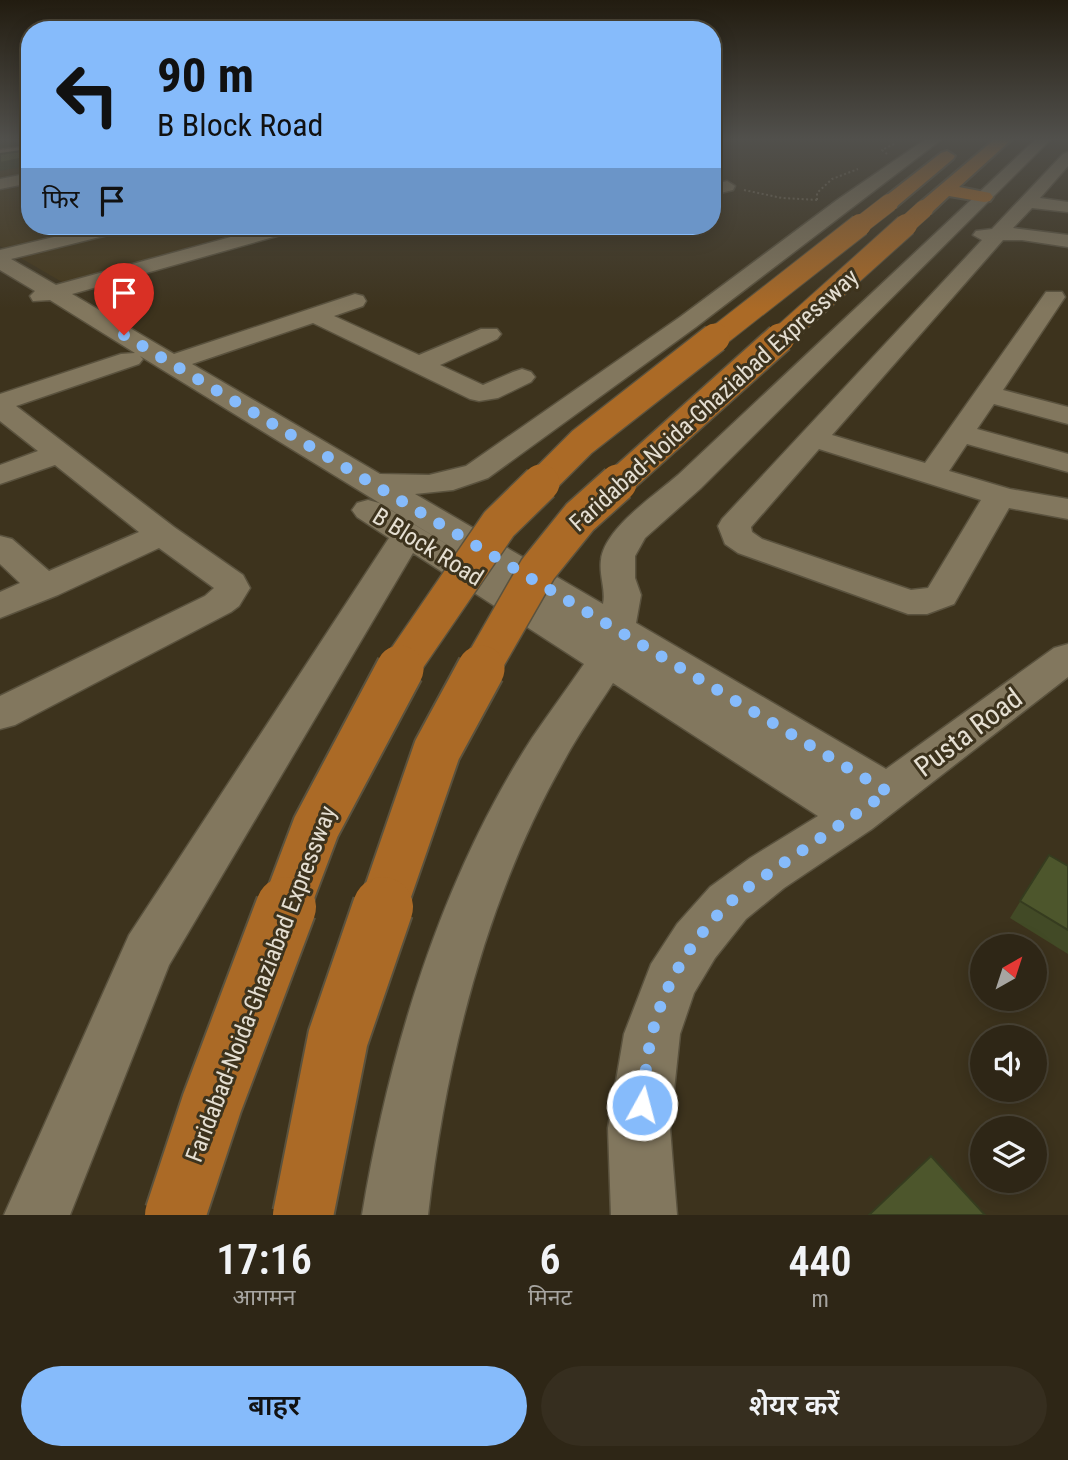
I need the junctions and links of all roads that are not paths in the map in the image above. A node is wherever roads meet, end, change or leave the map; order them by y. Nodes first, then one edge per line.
1 (898, 196) edge
2 (907, 196) edge
3 (907, 196) edge
4 (908, 196) edge
5 (912, 196) edge
6 (951, 196) edge
7 (951, 196) edge
8 (1035, 196) edge
9 (984, 197) joint
10 (1030, 202) junction
11 (1068, 207) edge
12 (996, 234) junction
13 (86, 235) edge
14 (259, 235) edge
15 (1068, 241) edge
16 (4, 251) edge
17 (0, 278) edge
18 (43, 295) junction
19 (355, 301) dead end
20 (314, 315) junction
21 (1068, 324) edge
22 (489, 334) dead end
23 (130, 359) junction
24 (172, 363) junction
25 (420, 364) junction
26 (522, 377) dead end
27 (988, 394) junction
28 (0, 405) edge
29 (1068, 416) edge
30 (959, 433) junction
31 (813, 438) junction
32 (59, 453) junction
33 (1068, 463) edge
34 (932, 474) junction
35 (0, 475) edge
36 (371, 482) junction
37 (1006, 498) junction
38 (1068, 509) edge
39 (162, 534) junction
40 (407, 535) junction
41 (0, 546) edge
42 (45, 587) junction
43 (0, 606) edge
44 (612, 645) junction
45 (1064, 665) edge
46 (0, 715) edge
47 (872, 804) junction
48 (37, 1215) edge
49 (175, 1215) edge
50 (303, 1215) edge
51 (395, 1215) edge
52 (644, 1215) edge

1 - 36 street
2 - 49 main road, Faridabad-Noida-Ghaziabad Expressway, bridge
3 - 50 main road, Faridabad-Noida-Ghaziabad Expressway, bridge
4 - 44 street
5 - 12 street
6 - 9 street
7 - 9 main road
8 - 10 street
10 - 11 street
10 - 12 street
12 - 15 street
12 - 31 street
13 - 16 street
14 - 18 street
16 - 18 street, B Block Road
17 - 18 street, B Block Road
18 - 23 street, B Block Road
18 - 24 street, B Block Road
19 - 20 street
20 - 24 street
20 - 25 street
21 - 27 street
22 - 25 street
23 - 28 street
23 - 40 street, B Block Road
24 - 36 street, B Block Road
25 - 26 street
27 - 29 street
27 - 30 street
28 - 32 street
30 - 33 street
30 - 34 street
31 - 34 street
31 - 37 street
32 - 35 street
32 - 39 street
34 - 37 street
36 - 44 street, B Block Road
37 - 38 street
39 - 42 street
39 - 46 street
40 - 44 street, B Block Road
40 - 48 street
41 - 42 street
42 - 43 street
44 - 47 street, B Block Road
44 - 51 street
45 - 47 street, Pusta Road
47 - 52 street, Pusta Road

